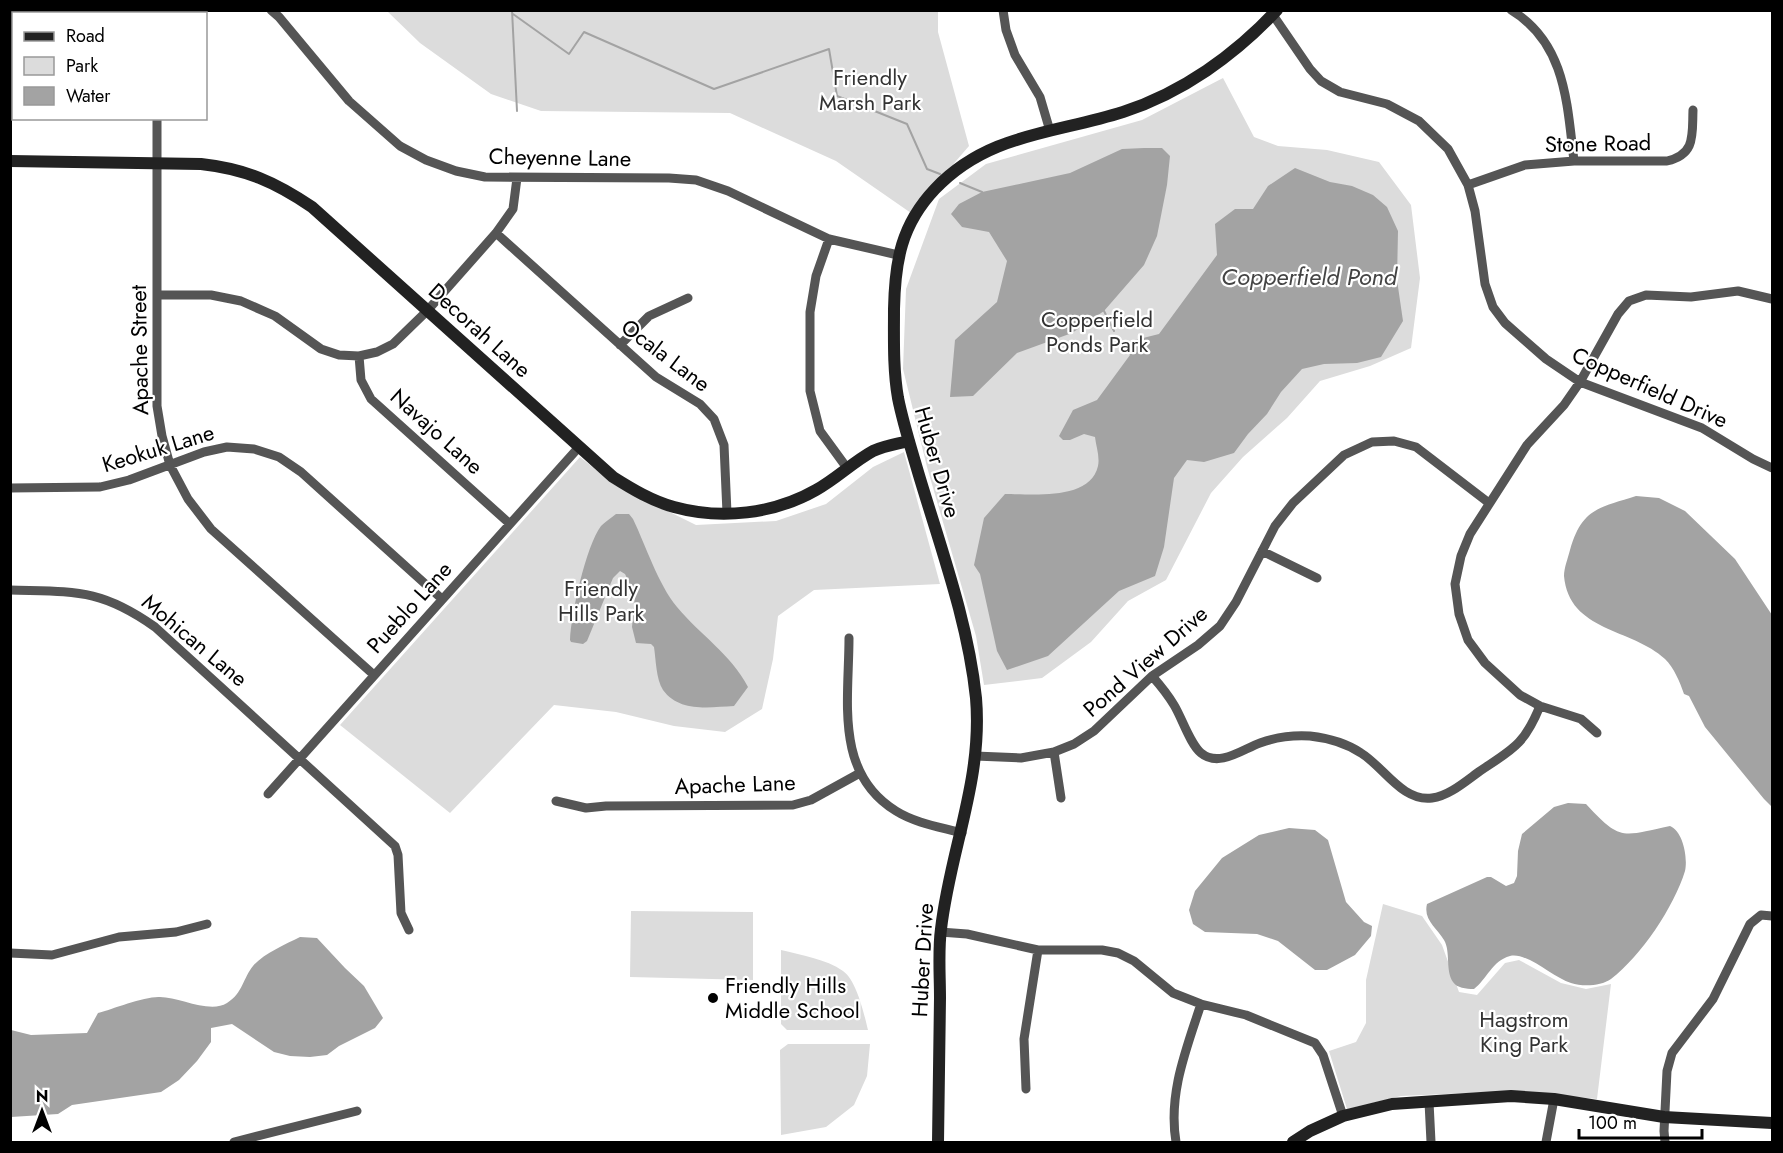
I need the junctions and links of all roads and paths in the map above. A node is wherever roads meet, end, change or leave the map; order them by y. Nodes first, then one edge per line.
1 (271, 10) edge
2 (1003, 10) edge
3 (1511, 10) edge
4 (1275, 13) edge
5 (1524, 14) edge
6 (1693, 110) dead end
7 (157, 120) edge
8 (1050, 131) junction
9 (10, 161) edge
10 (1574, 161) junction
11 (157, 164) junction
12 (517, 178) junction
13 (1468, 185) junction
14 (495, 233) junction
15 (830, 239) junction
16 (898, 255) junction
17 (157, 295) junction
18 (688, 298) dead end
19 (1773, 299) edge
20 (427, 311) junction
21 (620, 345) junction
22 (359, 356) junction
23 (1580, 382) junction
24 (909, 441) junction
25 (579, 447) junction
26 (170, 465) junction
27 (847, 468) junction
28 (1773, 468) edge
29 (10, 488) edge
30 (1489, 503) junction
31 (727, 513) junction
32 (510, 524) junction
33 (1262, 551) junction
34 (1317, 578) dead end
35 (10, 590) edge
36 (442, 599) junction
37 (849, 638) dead end
38 (374, 675) junction
39 (1152, 675) junction
40 (1540, 706) junction
41 (1597, 733) dead end
42 (1054, 752) junction
43 (975, 756) junction
44 (300, 757) junction
45 (860, 773) junction
46 (268, 794) dead end
47 (1060, 798) dead end
48 (556, 801) dead end
49 (962, 833) junction
50 (1773, 916) edge
51 (207, 924) dead end
52 (409, 930) dead end
53 (940, 932) junction
54 (1038, 951) junction
55 (10, 953) edge
56 (1201, 1004) junction
57 (1026, 1089) dead end
58 (1554, 1099) junction
59 (1429, 1102) junction
60 (357, 1111) dead end
61 (1343, 1116) junction
62 (1664, 1117) junction
63 (1773, 1123) edge
64 (234, 1143) edge
65 (938, 1143) edge
66 (1176, 1143) edge
67 (1293, 1143) edge
68 (1431, 1143) edge
69 (1546, 1143) edge
70 (1665, 1143) edge

1 - 12 street, Cheyenne Lane
2 - 8 street
3 - 5 street
4 - 8 street, Huber Drive
4 - 13 street, Copperfield Drive
5 - 10 street
6 - 10 street, Stone Road
7 - 11 street, Apache Street
8 - 16 street, Huber Drive
9 - 11 street, Decorah Lane
10 - 13 street, Stone Road
11 - 17 street, Apache Street
11 - 20 street, Decorah Lane
12 - 14 street
12 - 15 street, Cheyenne Lane
13 - 23 street, Copperfield Drive
14 - 20 street
14 - 21 street, Ocala Lane
15 - 16 street, Cheyenne Lane
15 - 27 street
16 - 24 street, Huber Drive
17 - 22 street
17 - 26 street, Apache Street
18 - 21 street
19 - 23 street
20 - 22 street
20 - 25 street, Decorah Lane
21 - 31 street, Ocala Lane
22 - 32 street, Navajo Lane
23 - 28 street, Copperfield Drive
23 - 30 street
24 - 27 street, Decorah Lane
24 - 43 street, Huber Drive
25 - 31 street, Decorah Lane
25 - 32 street, Pueblo Lane
26 - 29 street, Keokuk Lane
26 - 36 street, Keokuk Lane
26 - 38 street, Apache Street
27 - 31 street, Decorah Lane
30 - 33 street, Pond View Drive
30 - 40 street
32 - 36 street, Pueblo Lane
33 - 34 street
33 - 39 street, Pond View Drive
35 - 44 street, Mohican Lane
36 - 38 street, Pueblo Lane
37 - 45 street
38 - 44 street, Pueblo Lane
39 - 40 street
39 - 42 street, Pond View Drive
40 - 41 street
42 - 43 street, Pond View Drive
42 - 47 street
43 - 49 street, Huber Drive
44 - 46 street, Pueblo Lane
44 - 52 street, Mohican Lane
45 - 48 street, Apache Lane
45 - 49 street
49 - 53 street, Huber Drive
50 - 62 street
51 - 55 street
53 - 54 street
53 - 65 street, Huber Drive
54 - 56 street
54 - 57 street
56 - 61 street
56 - 66 street
58 - 59 street
58 - 62 street
58 - 69 street
59 - 61 street
59 - 68 street
60 - 64 street
61 - 67 street
62 - 63 street
62 - 70 street

